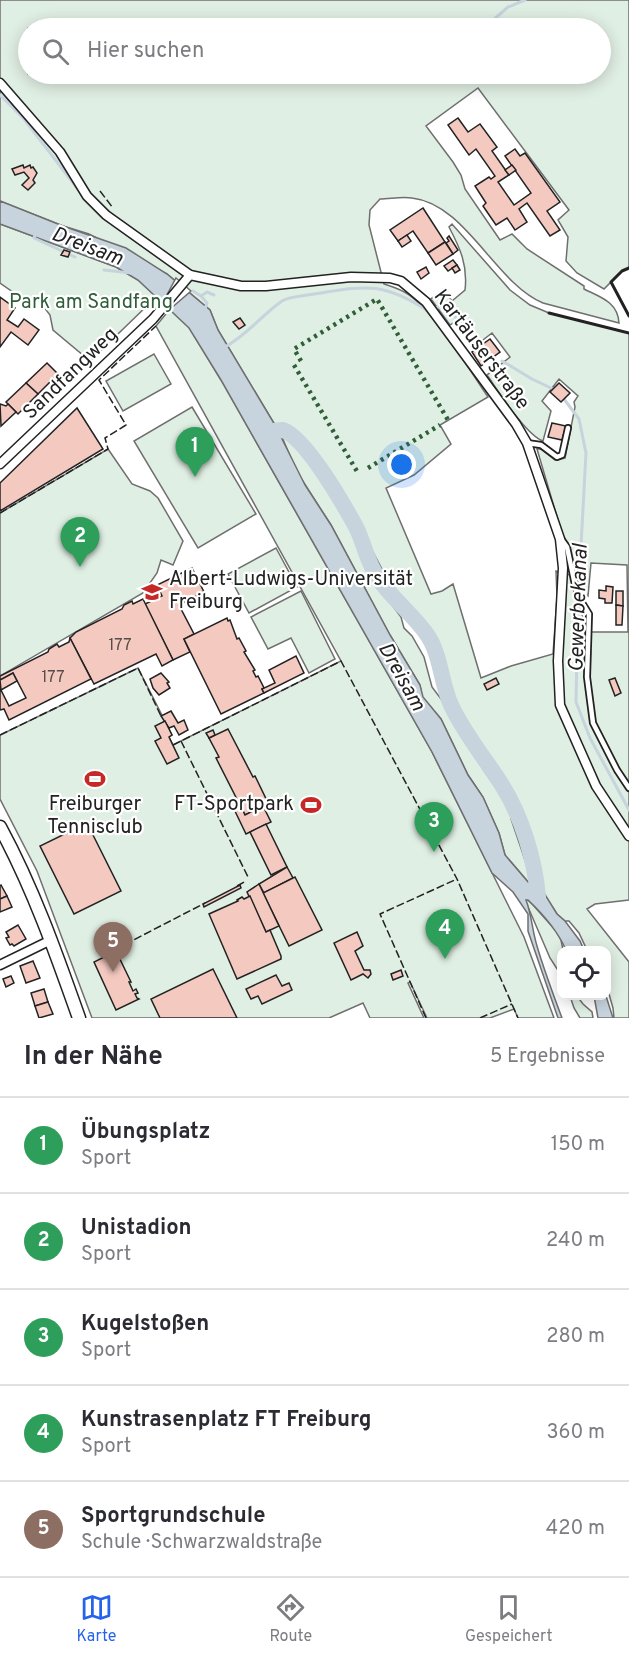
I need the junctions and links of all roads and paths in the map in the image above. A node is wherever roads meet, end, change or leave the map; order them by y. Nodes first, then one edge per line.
1 (0, 83) edge
2 (188, 278) junction
3 (568, 428) dead end
4 (527, 443) junction
5 (0, 451) edge
6 (3, 461) edge
7 (560, 539) junction
8 (629, 788) edge
9 (1, 830) edge
10 (629, 836) edge
11 (51, 940) junction
12 (0, 965) edge
13 (79, 1018) edge

1 - 2 street, Kartäuserstraße
2 - 4 street, Kartäuserstraße
2 - 6 street, Sandfangweg
3 - 4 lane
4 - 7 street, Kartäuserstraße
5 - 6 street
7 - 8 lane
7 - 10 street, Kartäuserstraße
9 - 11 main road
11 - 12 street
11 - 13 main road

